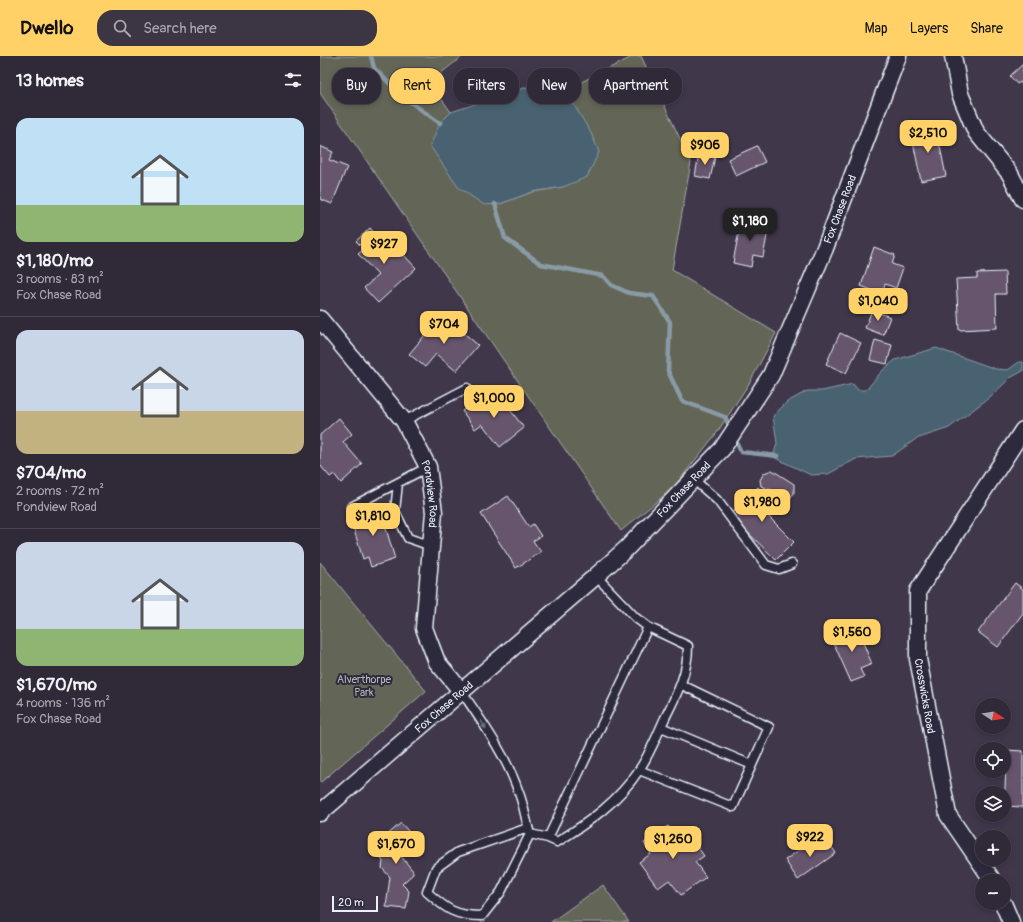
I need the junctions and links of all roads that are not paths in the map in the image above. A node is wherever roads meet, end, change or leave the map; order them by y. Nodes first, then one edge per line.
1 (898, 56) edge
2 (953, 56) edge
3 (1023, 199) edge
4 (320, 319) edge
5 (467, 388) dead end
6 (404, 421) junction
7 (1023, 430) edge
8 (428, 467) junction
9 (692, 479) junction
10 (398, 483) junction
11 (351, 507) dead end
12 (431, 546) junction
13 (792, 564) dead end
14 (596, 576) junction
15 (648, 626) junction
16 (682, 685) junction
17 (462, 692) junction
18 (661, 726) junction
19 (752, 766) junction
20 (639, 770) junction
21 (320, 813) edge
22 (529, 831) junction
23 (548, 838) junction
24 (988, 874) edge
25 (1006, 910) edge
26 (1011, 922) edge

1 - 9 street, Fox Chase Road
2 - 3 street
4 - 6 street, Pondview Road
5 - 6 lane
6 - 8 street, Pondview Road
7 - 24 street, Crosswicks Road
8 - 10 lane
8 - 12 street, Pondview Road
9 - 13 lane
9 - 14 street, Fox Chase Road
10 - 11 lane
10 - 12 lane
12 - 17 street, Pondview Road
14 - 15 lane
14 - 17 street, Fox Chase Road
15 - 16 lane
15 - 23 lane
16 - 18 lane
16 - 19 lane
17 - 21 street, Fox Chase Road
17 -> 22 lane
18 - 19 lane
18 - 20 lane
19 - 20 lane
20 - 23 lane
22 - 22 lane
22 - 23 lane
25 - 26 street

